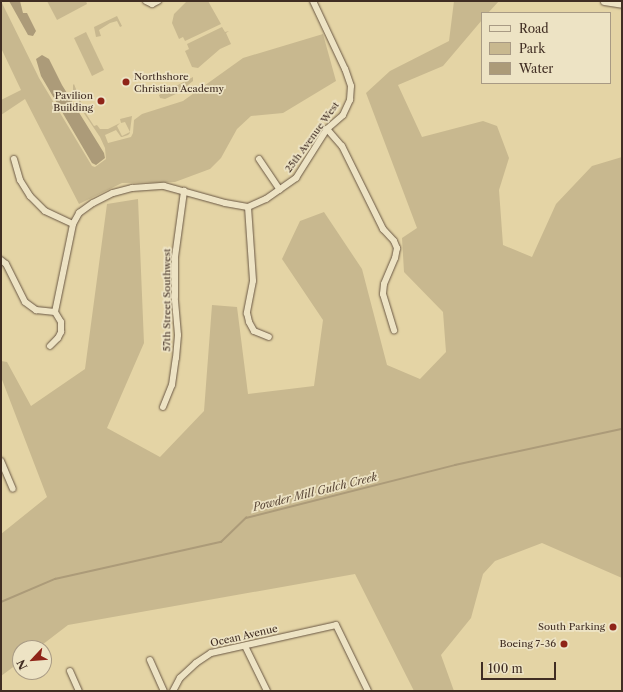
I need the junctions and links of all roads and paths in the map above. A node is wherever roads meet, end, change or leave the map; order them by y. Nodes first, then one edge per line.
1 (146, 1) edge
2 (158, 1) edge
3 (313, 1) edge
4 (604, 1) edge
5 (622, 4) edge
6 (327, 129) junction
7 (14, 159) dead end
8 (258, 159) dead end
9 (280, 190) junction
10 (184, 191) junction
11 (248, 207) junction
12 (73, 224) junction
13 (1, 260) edge
14 (56, 312) junction
15 (394, 330) dead end
16 (269, 338) dead end
17 (50, 346) dead end
18 (163, 407) dead end
19 (1, 461) edge
20 (13, 489) dead end
21 (245, 646) junction
22 (150, 660) dead end
23 (70, 671) dead end
24 (79, 691) edge
25 (164, 691) edge
26 (172, 691) edge
27 (267, 691) edge
28 (368, 691) edge

1 - 2 street
3 - 6 street, 25th Avenue West
4 - 5 street
6 - 9 street, 25th Avenue West
6 - 15 street
7 - 12 street
8 - 9 street
9 - 11 street, 25th Avenue West
10 - 11 street
10 - 12 street
10 - 18 street, 57th Street Southwest
11 - 16 street
12 - 14 street
13 - 14 street
14 - 17 street
19 - 20 street
21 - 26 street, Ocean Avenue
21 - 27 street
21 - 28 street, Ocean Avenue
22 - 25 street
23 - 24 street

